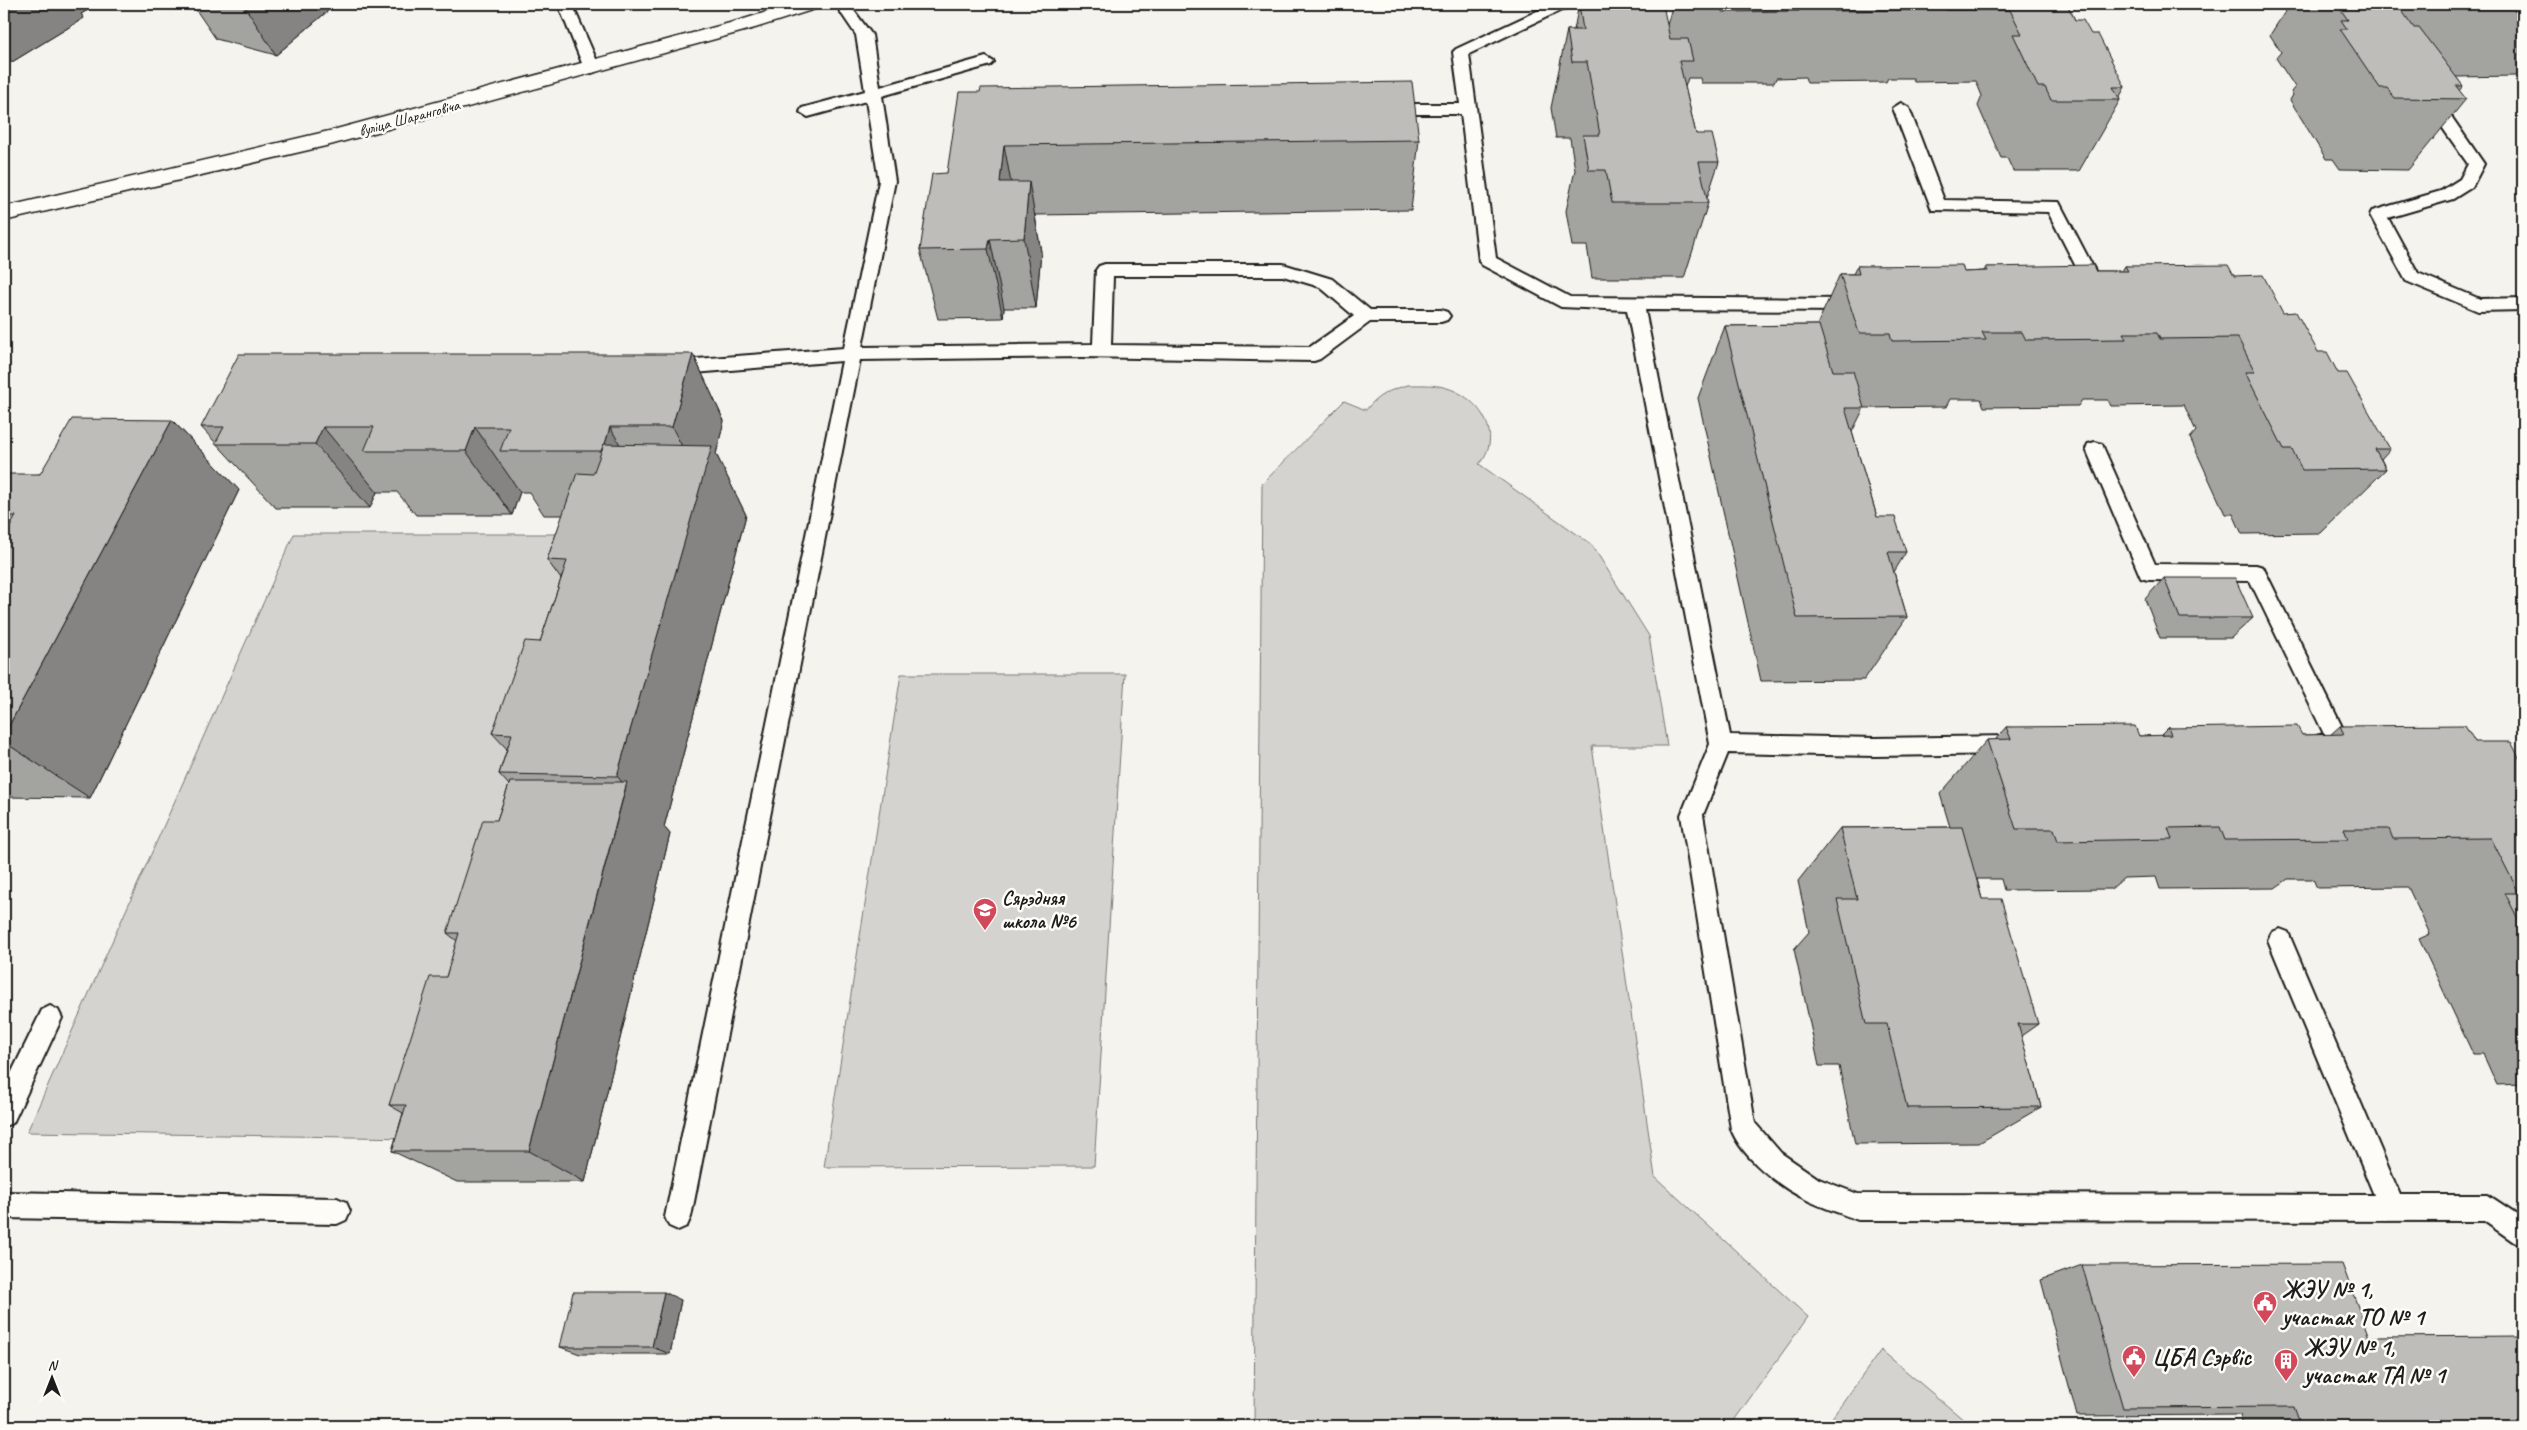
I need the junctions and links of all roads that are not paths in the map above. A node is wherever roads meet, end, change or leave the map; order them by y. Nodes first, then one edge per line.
1 (565, 4) edge
2 (811, 4) edge
3 (842, 4) edge
4 (1564, 4) edge
5 (986, 62) dead end
6 (592, 68) junction
7 (874, 93) junction
8 (2436, 107) edge
9 (1901, 108) dead end
10 (1373, 109) edge
11 (1469, 109) junction
12 (808, 112) dead end
13 (4, 214) edge
14 (2085, 304) edge
15 (2523, 304) edge
16 (1635, 305) junction
17 (1865, 305) edge
18 (1366, 316) junction
19 (1441, 316) dead end
20 (1102, 351) junction
21 (851, 354) junction
22 (654, 369) edge
23 (2095, 449) dead end
24 (2303, 743) edge
25 (1721, 744) junction
26 (2034, 745) edge
27 (2280, 940) dead end
28 (50, 1018) dead end
29 (4, 1114) edge
30 (4, 1205) edge
31 (2392, 1207) junction
32 (337, 1211) dead end
33 (678, 1218) dead end
34 (2523, 1234) edge

1 - 6 lane
2 - 6 main road, вуліца Шаранговіча
3 - 7 lane
4 - 11 lane
5 - 7 lane
6 - 13 main road, вуліца Шаранговіча
7 - 12 lane
7 - 21 lane
8 - 15 lane
9 - 14 lane
10 - 11 lane
11 - 16 lane
16 - 17 lane
16 - 25 lane
18 - 19 lane
18 - 20 lane
18 - 20 lane
20 - 21 lane
21 - 22 lane
21 - 33 lane
23 - 24 lane
25 - 26 lane
25 - 31 lane
27 - 31 lane
28 - 29 lane
30 - 32 lane
31 - 34 lane

